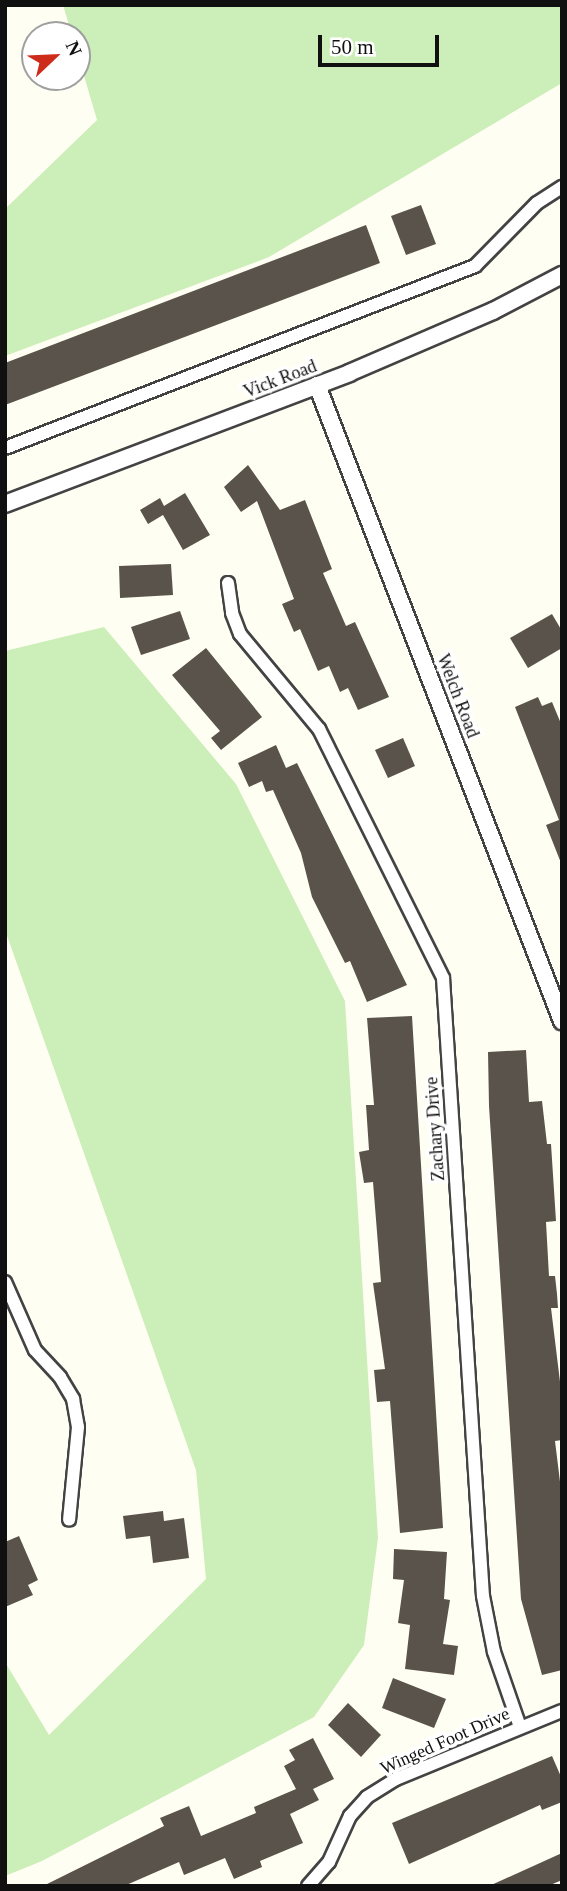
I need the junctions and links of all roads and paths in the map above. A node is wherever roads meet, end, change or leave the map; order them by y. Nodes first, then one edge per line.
1 (562, 187) edge
2 (562, 275) edge
3 (317, 385) junction
4 (5, 448) edge
5 (5, 504) edge
6 (228, 583) dead end
7 (560, 1014) edge
8 (5, 1282) edge
9 (69, 1520) dead end
10 (562, 1711) edge
11 (520, 1727) junction
12 (308, 1886) edge

1 - 4 street
2 - 3 street, Vick Road
3 - 5 street, Vick Road
3 - 7 street, Welch Road
6 - 11 street, Zachary Drive
8 - 9 street
10 - 11 street, Winged Foot Drive
11 - 12 street, Winged Foot Drive

